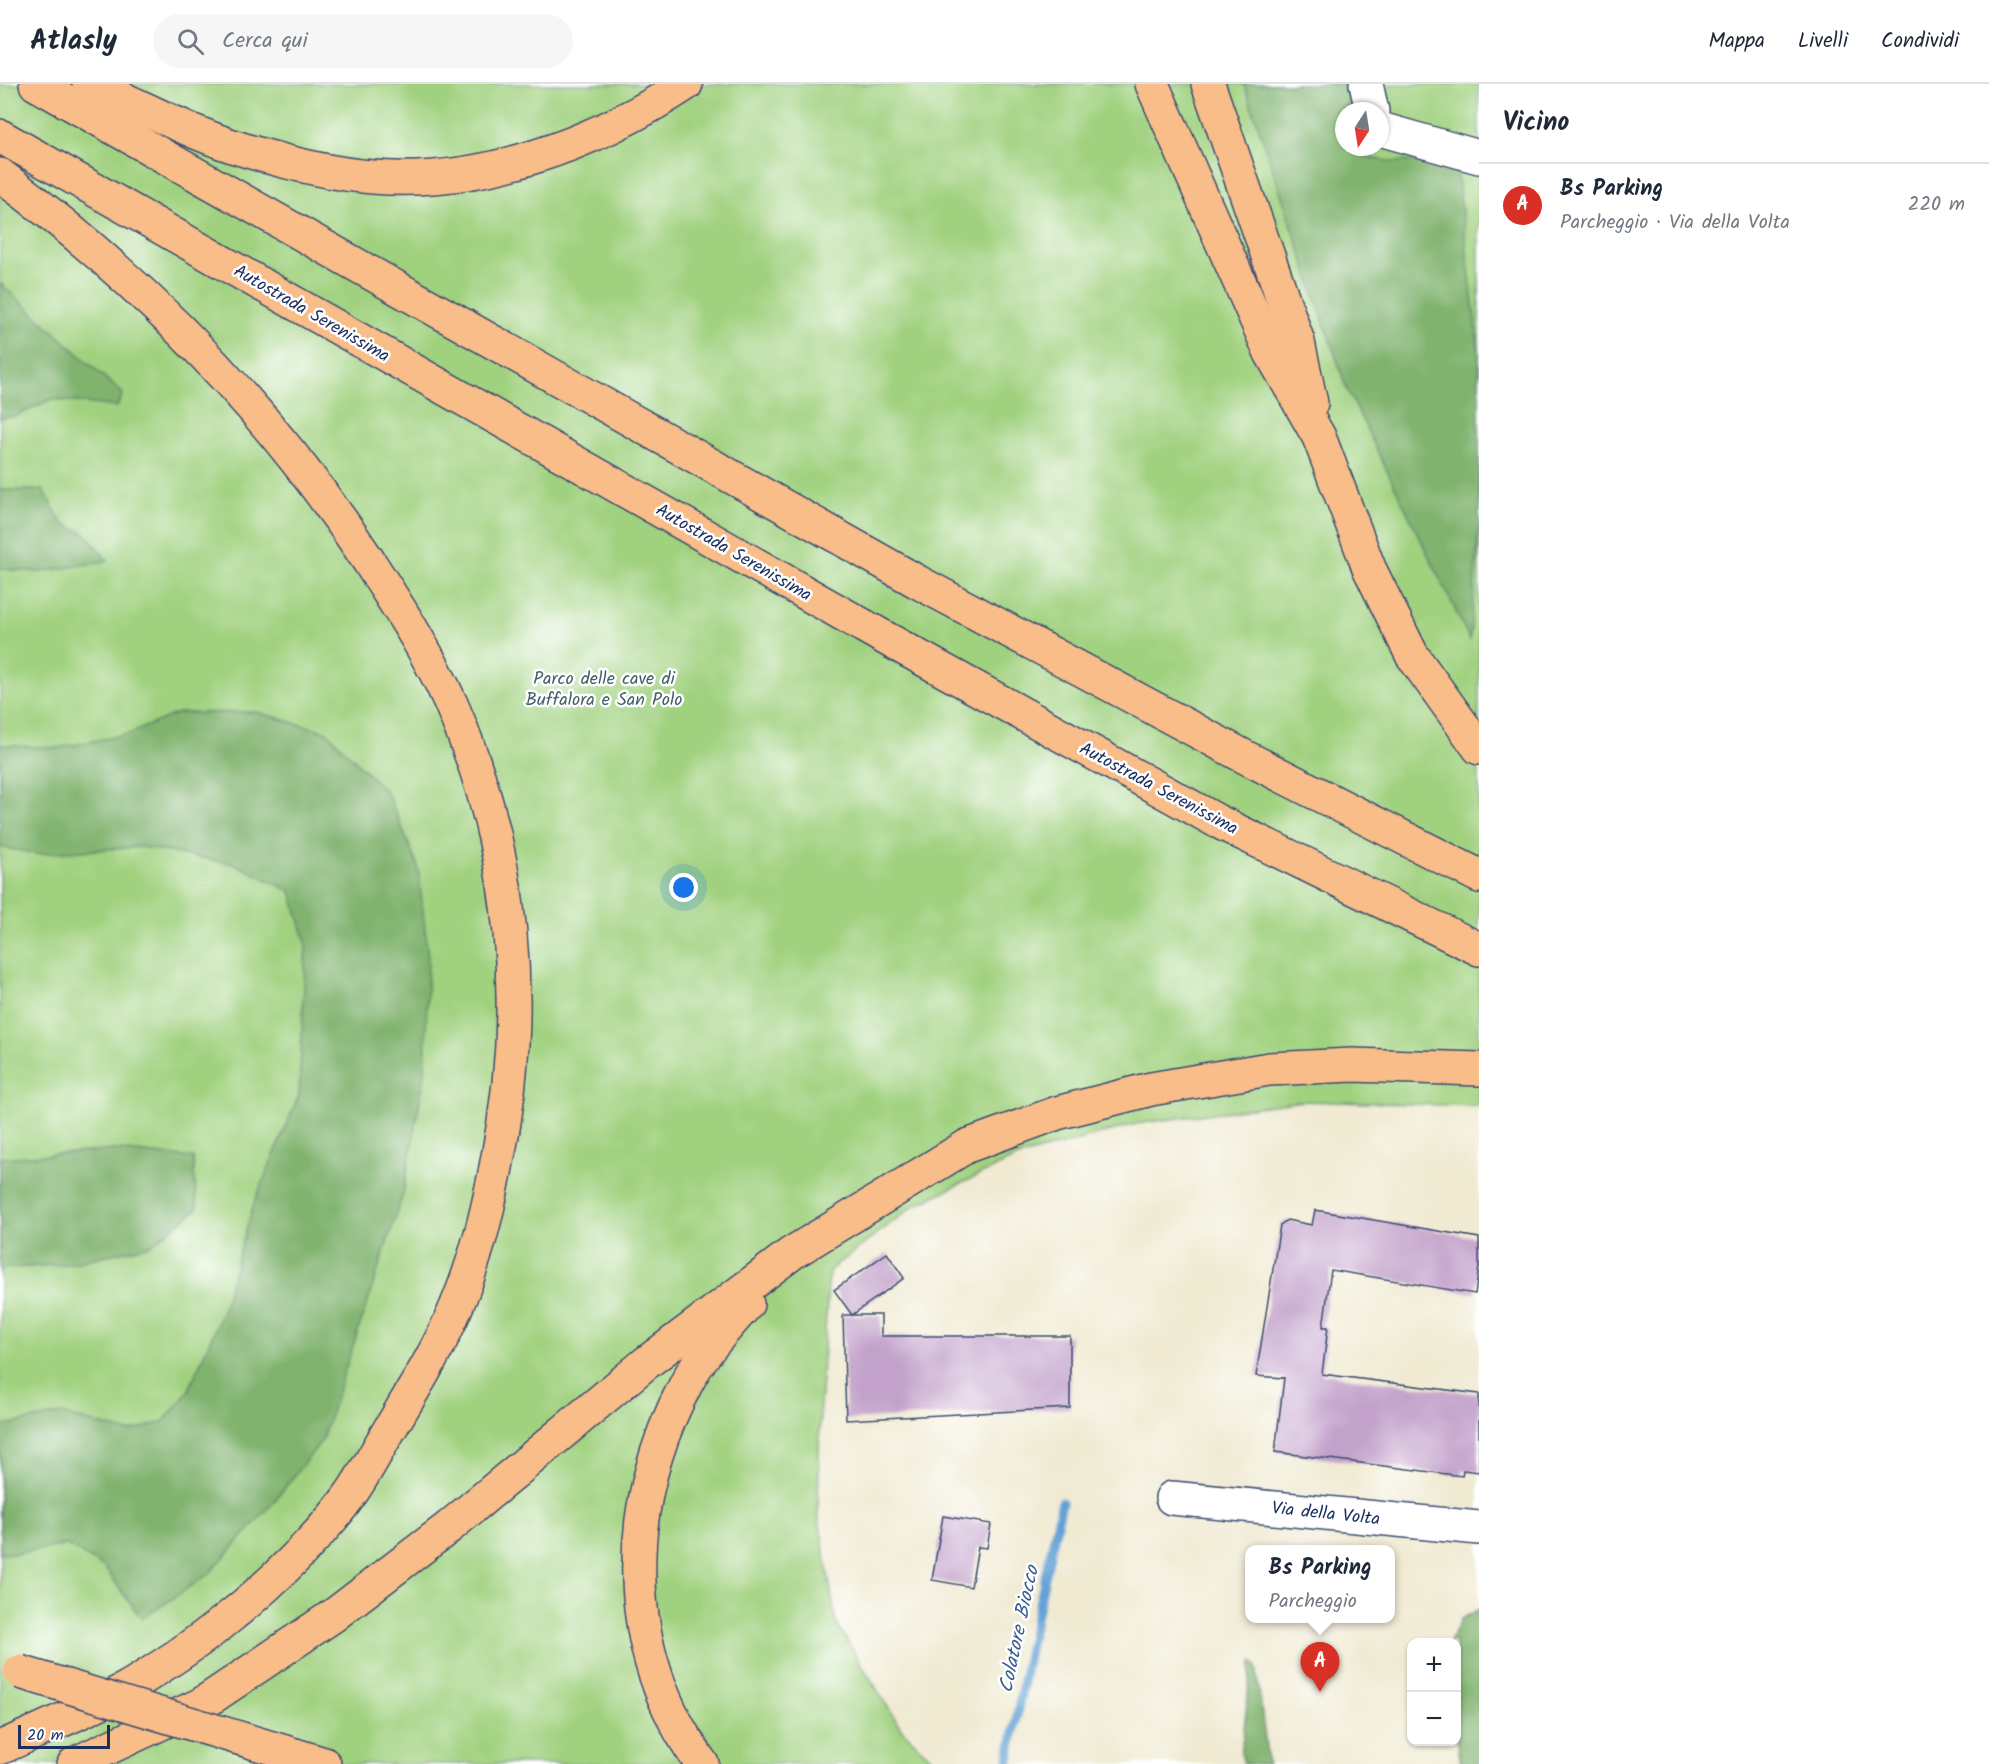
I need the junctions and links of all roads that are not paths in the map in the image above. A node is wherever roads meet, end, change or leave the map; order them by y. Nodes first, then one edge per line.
1 (36, 84) edge
2 (89, 84) edge
3 (686, 84) edge
4 (1152, 84) edge
5 (1208, 84) edge
6 (1366, 84) edge
7 (1370, 102) edge
8 (1389, 132) edge
9 (0, 136) edge
10 (1479, 157) edge
11 (0, 175) edge
12 (1319, 437) junction
13 (1479, 748) edge
14 (1479, 876) edge
15 (1479, 949) edge
16 (1479, 1069) edge
17 (792, 1253) junction
18 (1172, 1498) dead end
19 (1479, 1528) edge
20 (10, 1669) edge
21 (0, 1748) edge
22 (310, 1759) edge
23 (74, 1764) edge
24 (702, 1764) edge

1 - 14 highway
2 - 3 highway
4 - 12 highway
5 - 12 highway
6 - 7 street
8 - 10 street
9 - 15 highway, Autostrada Serenissima
11 - 21 highway
12 - 13 highway
16 - 17 highway
17 - 23 highway
17 - 24 highway
18 - 19 street, Via della Volta
20 - 22 highway, bridge

